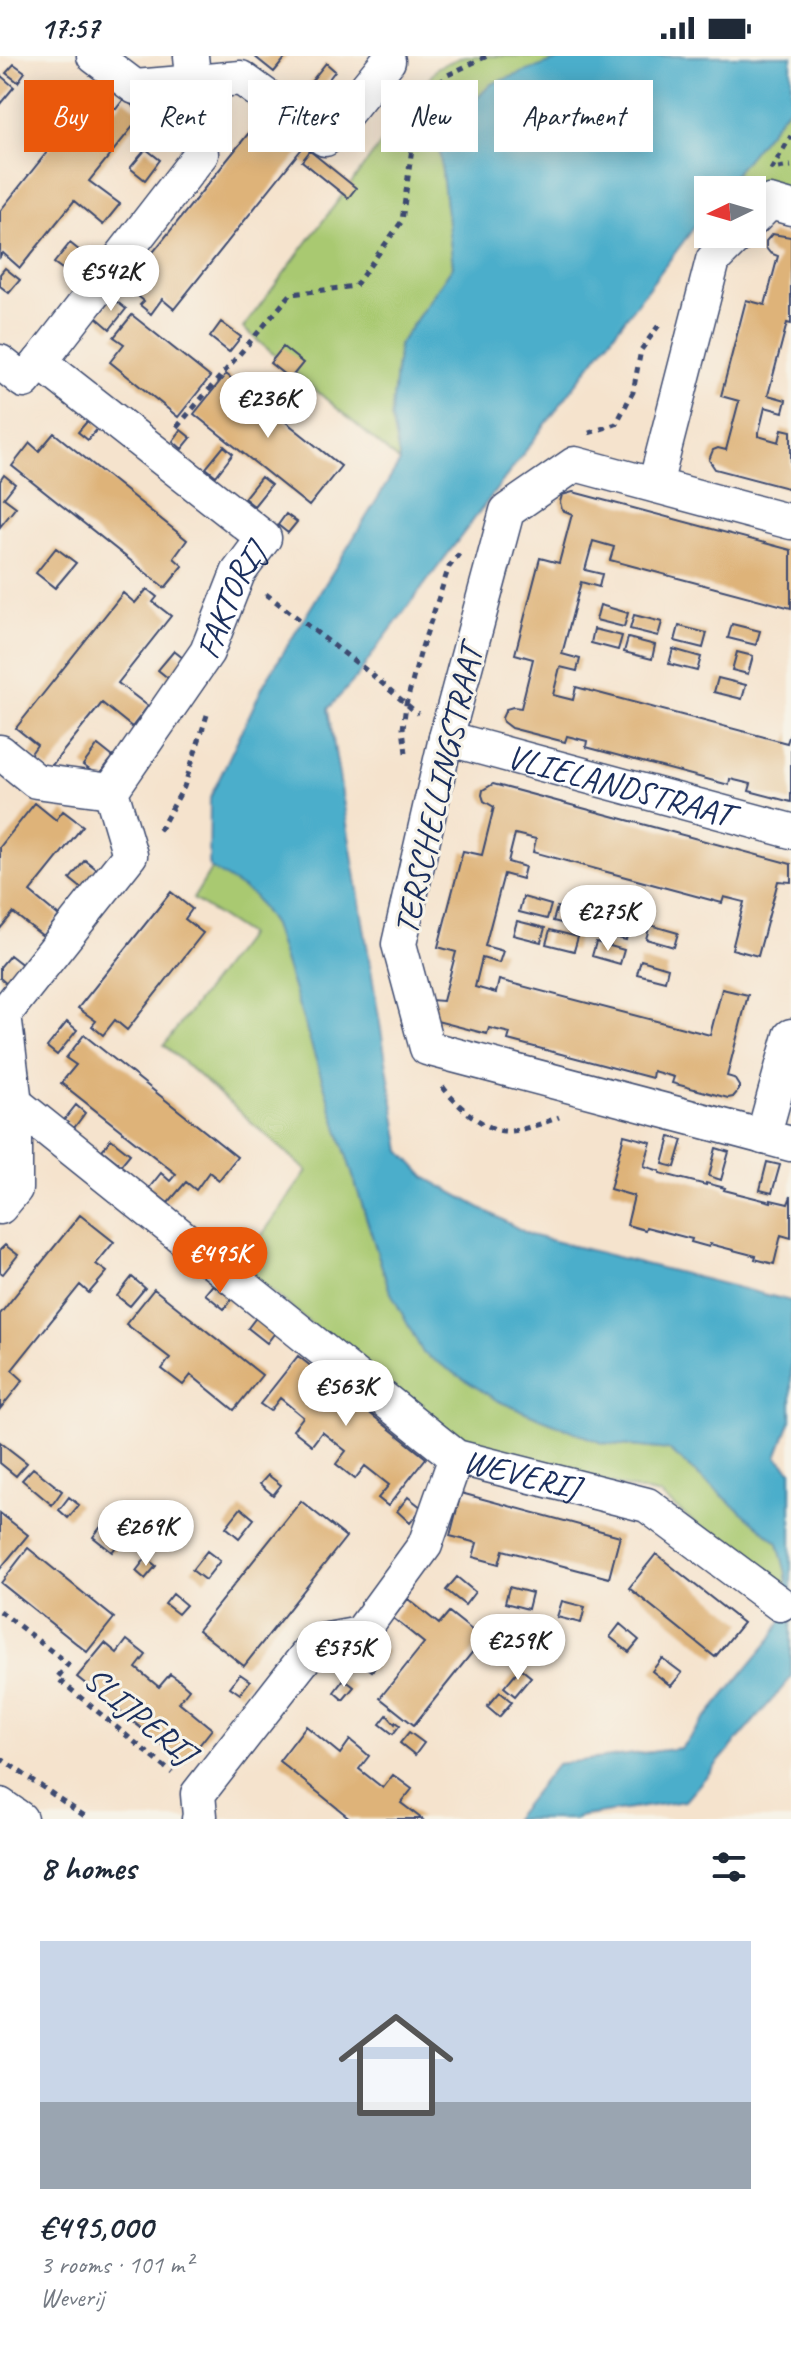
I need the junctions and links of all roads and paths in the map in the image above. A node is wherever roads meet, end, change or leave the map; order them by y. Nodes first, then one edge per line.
1 (94, 56) edge
2 (487, 56) edge
3 (388, 61) dead end
4 (191, 69) edge
5 (766, 206) edge
6 (791, 208) edge
7 (725, 248) edge
8 (0, 362) edge
9 (40, 362) junction
10 (156, 453) junction
11 (655, 485) junction
12 (791, 522) edge
13 (268, 596) dead end
14 (261, 607) dead end
15 (298, 618) dead end
16 (211, 703) dead end
17 (446, 738) junction
18 (0, 752) edge
19 (111, 791) junction
20 (791, 831) edge
21 (130, 855) junction
22 (791, 1036) edge
23 (7, 1102) edge
24 (777, 1141) edge
25 (0, 1207) edge
26 (456, 1457) junction
27 (780, 1604) dead end
28 (0, 1611) edge
29 (0, 1758) edge
30 (0, 1805) edge
31 (200, 1812) edge
32 (20, 1819) edge
33 (89, 1819) edge

1 - 4 street
2 - 10 path
3 - 4 street
4 - 9 street
5 - 6 street
7 - 11 street
8 - 9 street
9 - 10 street, FAKTORIJ
10 - 19 street, FAKTORIJ
11 - 12 street, TERSCHELLINGSTRAAT
11 - 17 street, TERSCHELLINGSTRAAT
13 - 14 path
15 - 17 path
16 - 21 path
17 - 20 street, VLIELANDSTRAAT
17 - 24 street, TERSCHELLINGSTRAAT
18 - 19 street
19 - 21 street
21 - 23 street
22 - 24 street
23 - 25 street
23 - 26 street, WEVERIJ
26 - 27 street, WEVERIJ
26 - 31 street
28 - 31 path, SLIJPERIJ
29 - 33 path
30 - 32 street

